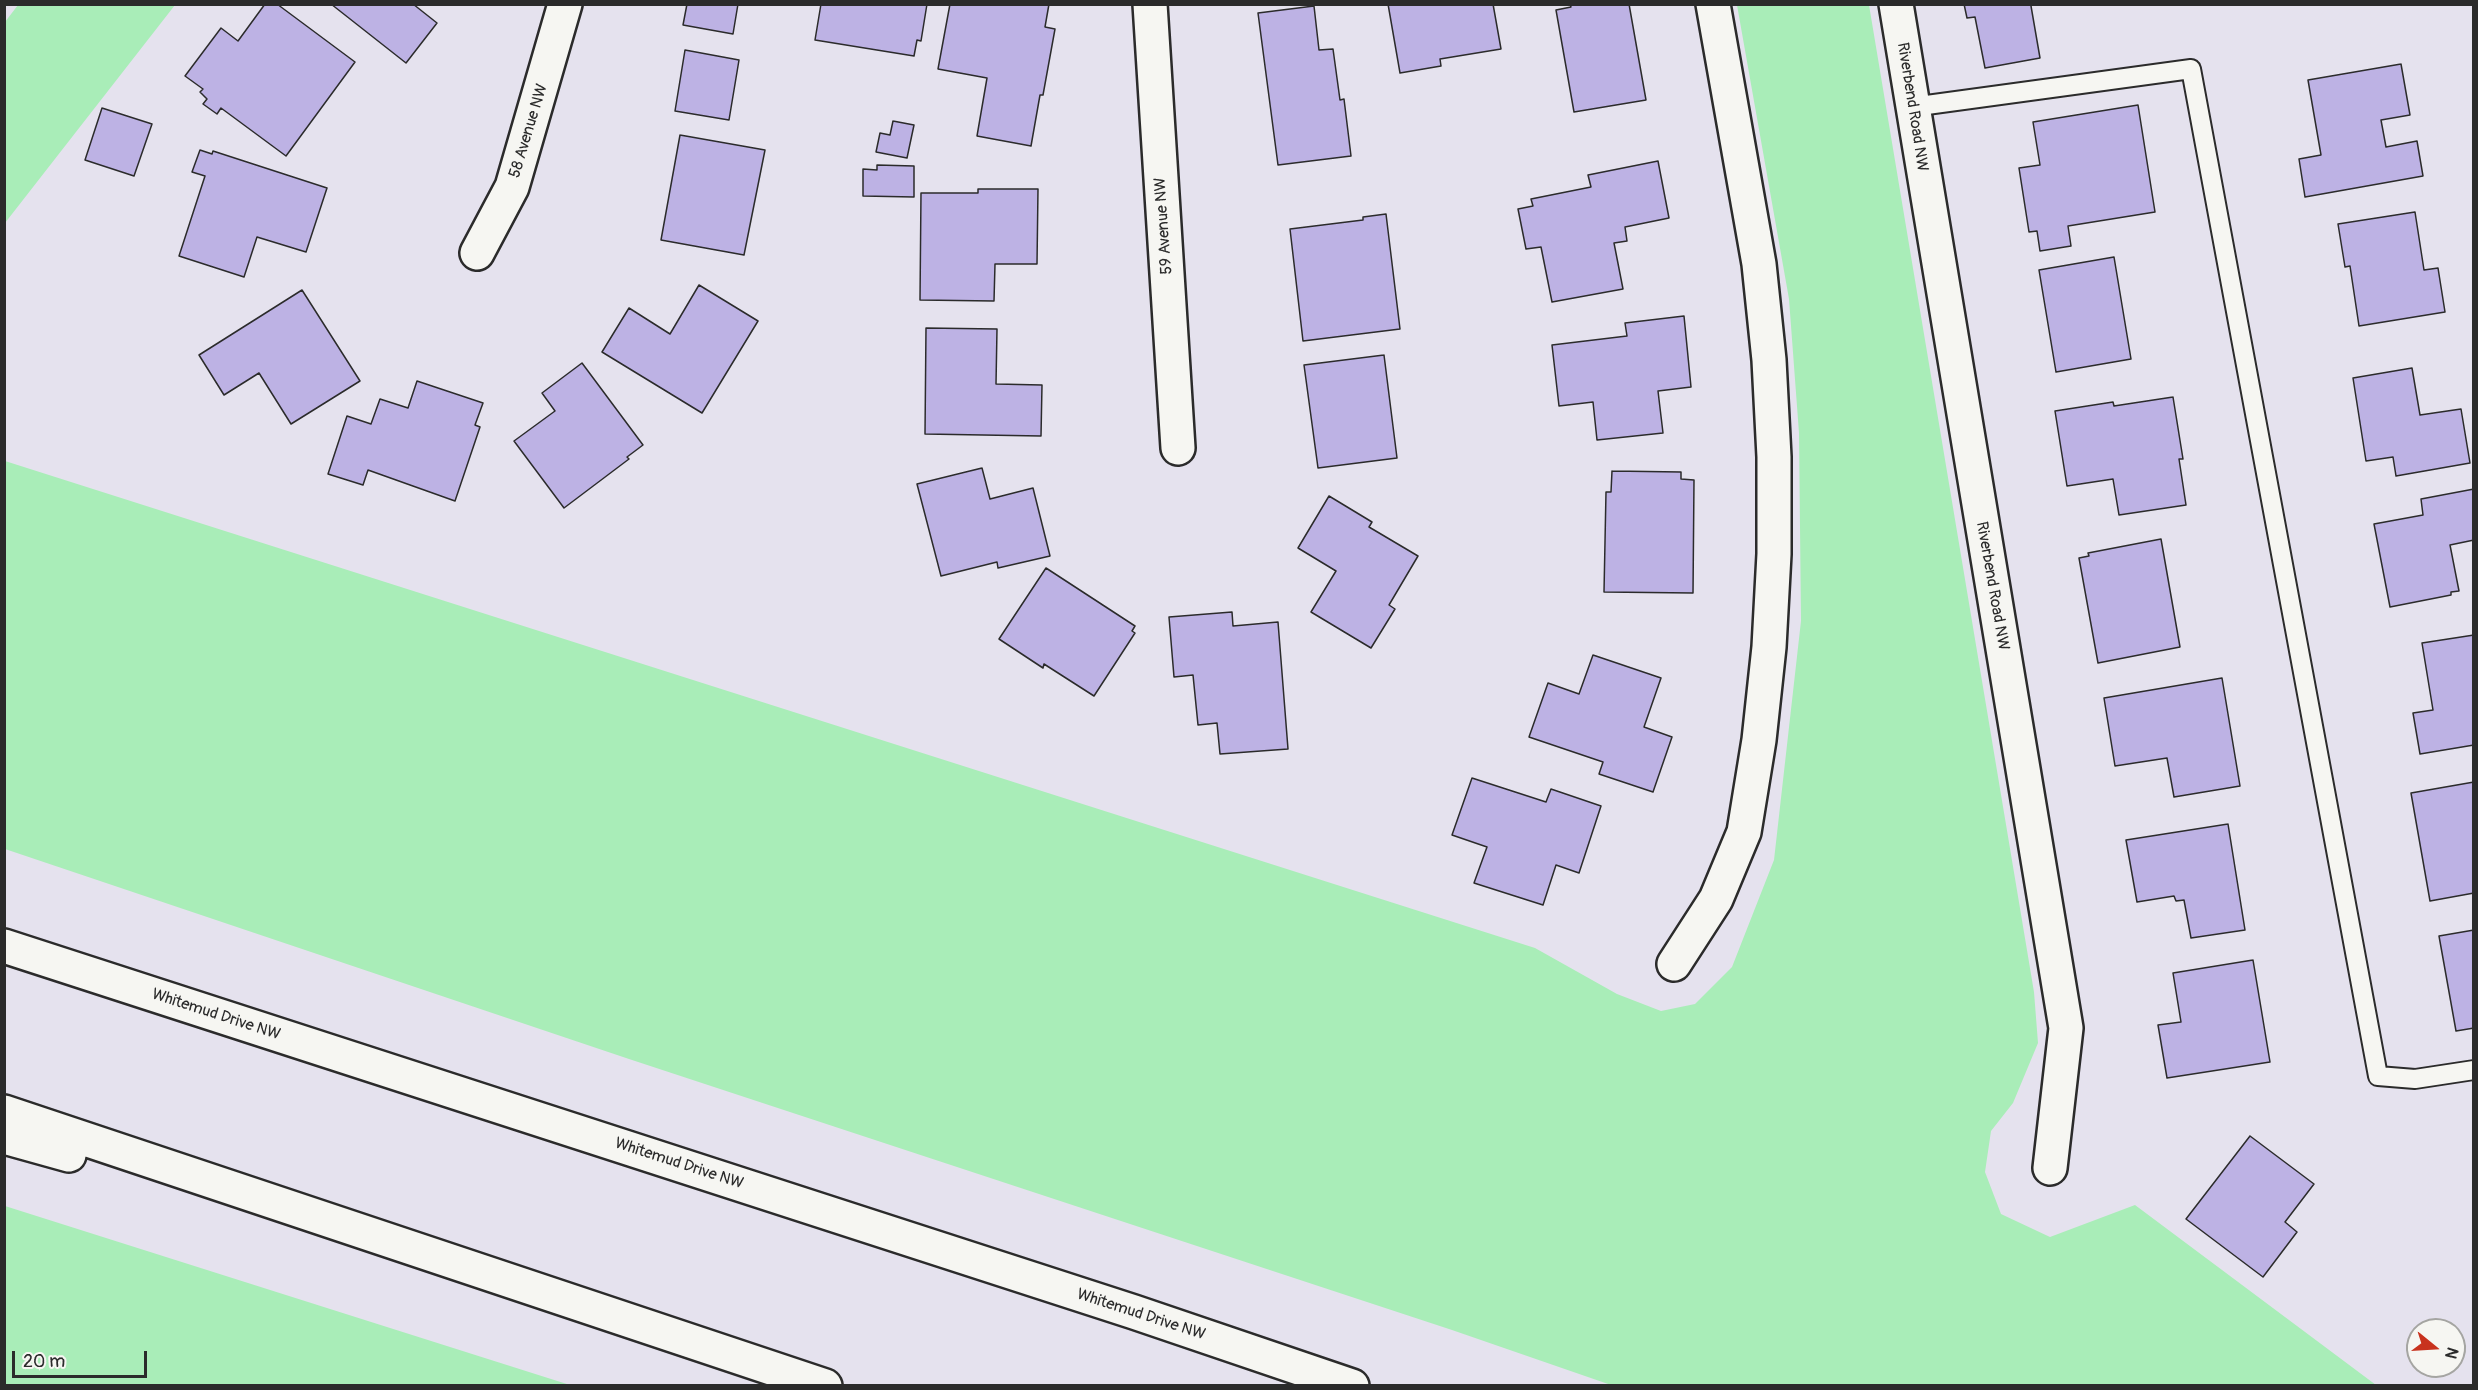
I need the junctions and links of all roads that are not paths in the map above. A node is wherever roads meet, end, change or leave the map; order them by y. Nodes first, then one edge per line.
1 (566, 4) edge
2 (1150, 4) edge
3 (1713, 4) edge
4 (1896, 4) edge
5 (1912, 107) junction
6 (477, 253) dead end
7 (1178, 448) dead end
8 (4, 946) edge
9 (1674, 963) dead end
10 (2474, 1070) edge
11 (4, 1112) edge
12 (4, 1137) edge
13 (2050, 1168) dead end
14 (452, 1261) junction
15 (825, 1386) edge
16 (1352, 1386) edge

1 - 6 main road, 58 Avenue NW
2 - 7 main road, 59 Avenue NW
3 - 9 main road
4 - 5 main road, Riverbend Road NW
5 - 10 lane
5 - 13 main road, Riverbend Road NW
8 - 16 main road, Whitemud Drive NW
11 - 14 main road
12 - 14 main road
14 - 15 main road

